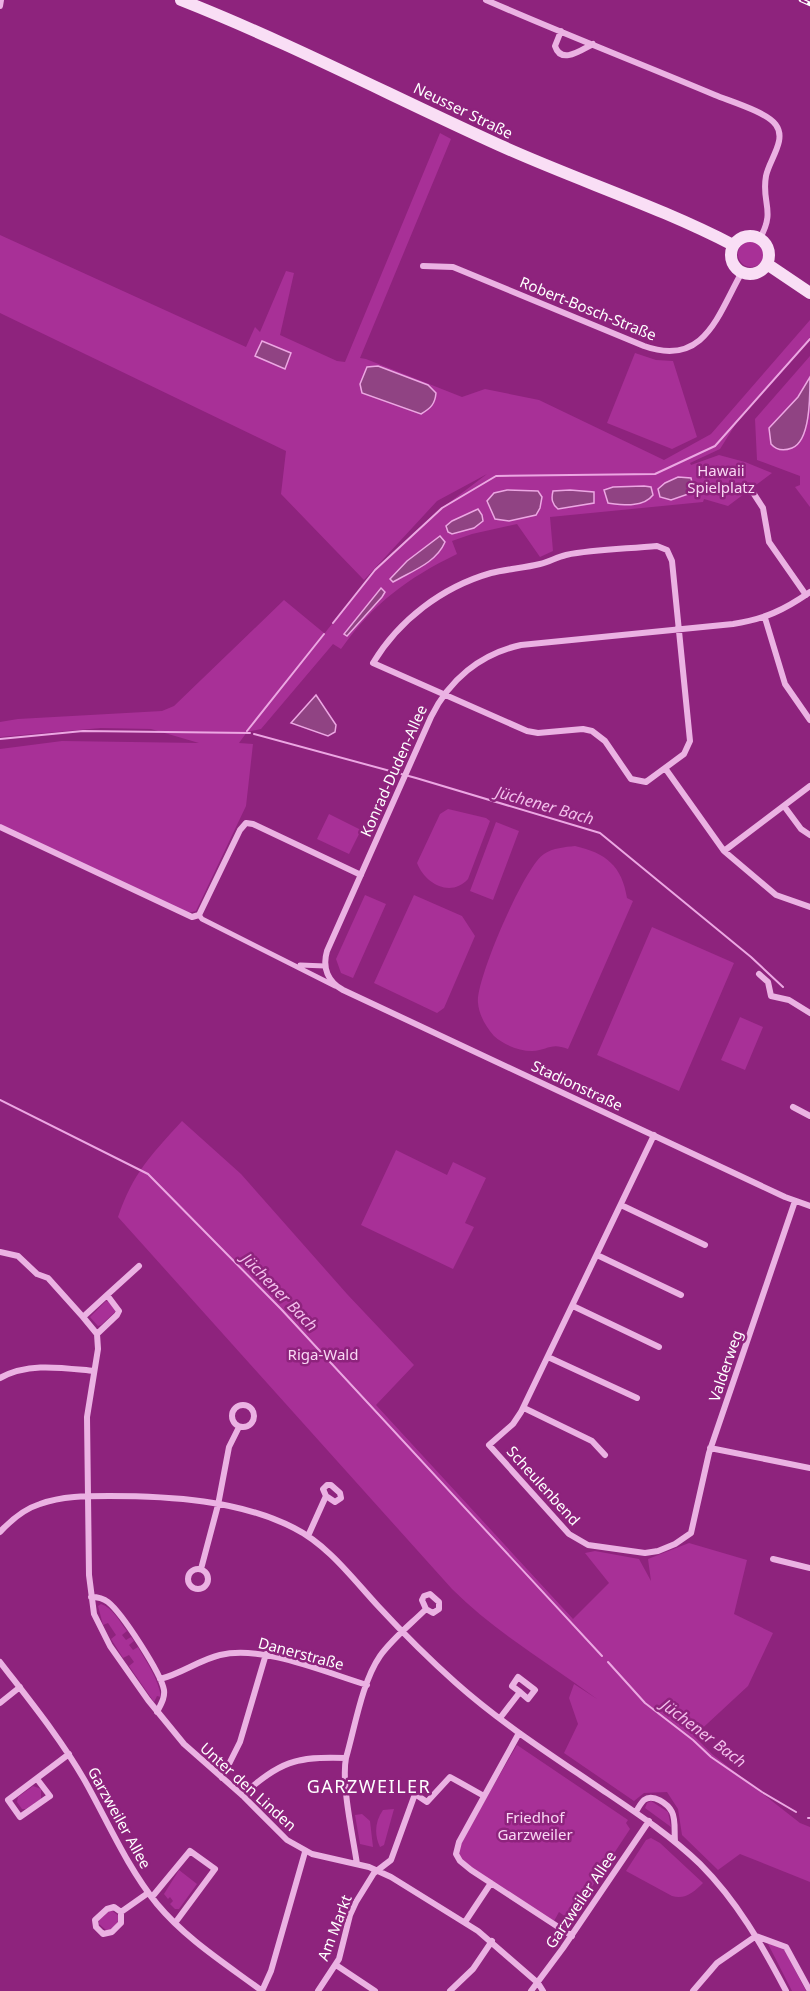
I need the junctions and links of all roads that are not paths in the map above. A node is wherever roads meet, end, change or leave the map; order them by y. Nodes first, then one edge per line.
1 (1, 0) edge
2 (181, 0) edge
3 (486, 0) edge
4 (496, 2) edge
5 (0, 6) edge
6 (561, 31) junction
7 (593, 44) junction
8 (760, 238) junction
9 (733, 245) junction
10 (767, 264) junction
11 (423, 266) dead end
12 (742, 272) junction
13 (810, 293) edge
14 (752, 491) dead end
15 (808, 593) edge
16 (765, 618) junction
17 (679, 629) junction
18 (444, 694) junction
19 (810, 720) edge
20 (665, 768) junction
21 (810, 786) edge
22 (784, 806) junction
23 (0, 827) edge
24 (810, 835) edge
25 (724, 851) junction
26 (361, 875) junction
27 (810, 907) edge
28 (199, 915) junction
29 (297, 965) junction
30 (325, 966) junction
31 (759, 974) dead end
32 (336, 986) junction
33 (810, 1013) edge
34 (793, 1107) dead end
35 (810, 1116) edge
36 (654, 1135) junction
37 (795, 1201) junction
38 (621, 1205) junction
39 (810, 1206) edge
40 (705, 1245) dead end
41 (0, 1252) edge
42 (597, 1255) junction
43 (139, 1266) dead end
44 (107, 1295) junction
45 (681, 1295) dead end
46 (573, 1306) junction
47 (83, 1317) junction
48 (97, 1334) junction
49 (659, 1347) dead end
50 (548, 1357) junction
51 (94, 1371) junction
52 (0, 1378) edge
53 (637, 1398) dead end
54 (524, 1408) junction
55 (239, 1427) dead end
56 (710, 1448) junction
57 (605, 1455) dead end
58 (810, 1468) edge
59 (88, 1496) junction
60 (326, 1496) dead end
61 (218, 1505) junction
62 (0, 1532) edge
63 (308, 1536) junction
64 (685, 1539) joint
65 (773, 1559) dead end
66 (810, 1568) edge
67 (201, 1569) dead end
68 (91, 1597) junction
69 (426, 1610) dead end
70 (403, 1632) junction
71 (266, 1654) junction
72 (0, 1662) edge
73 (160, 1679) junction
74 (367, 1685) junction
75 (20, 1687) junction
76 (520, 1692) dead end
77 (0, 1703) edge
78 (157, 1712) junction
79 (500, 1718) junction
80 (519, 1733) junction
81 (69, 1754) junction
82 (346, 1758) junction
83 (222, 1778) junction
84 (37, 1779) junction
85 (242, 1795) junction
86 (484, 1796) junction
87 (636, 1812) junction
88 (649, 1821) junction
89 (675, 1841) junction
90 (305, 1851) junction
91 (357, 1864) junction
92 (377, 1869) junction
93 (491, 1883) junction
94 (150, 1895) junction
95 (121, 1912) junction
96 (465, 1922) junction
97 (175, 1923) junction
98 (572, 1936) junction
99 (756, 1936) junction
100 (492, 1941) junction
101 (336, 1965) junction
102 (538, 1983) junction
103 (262, 1991) edge
104 (318, 1991) edge
105 (375, 1991) edge
106 (450, 1991) edge
107 (531, 1991) edge
108 (543, 1991) edge
109 (693, 1991) edge
110 (786, 1991) edge
111 (810, 1991) edge

1 - 5 street
2 - 9 main road, Neusser Straße
3 - 4 street
4 - 6 street
6 - 7 street
6 - 7 street
7 - 8 street
8 - 9 main road
8 - 10 main road
9 - 12 main road
10 - 12 main road
10 - 13 main road
11 - 12 street, Robert-Bosch-Straße
14 - 15 street
15 - 16 street, Konrad-Duden-Allee
16 - 17 street, Konrad-Duden-Allee
16 - 19 street
17 - 18 street, Konrad-Duden-Allee
17 - 18 street
17 - 20 street
18 - 20 street
18 - 26 street, Konrad-Duden-Allee
20 - 25 street
21 - 22 street
22 - 24 street
22 - 25 street
23 - 28 street
25 - 27 street
26 - 28 street
26 - 30 street, Konrad-Duden-Allee
28 - 29 street
29 - 30 street
29 - 32 street
30 - 32 street
31 - 33 street
32 - 36 street, Stadionstraße
34 - 35 street
36 - 37 street, Stadionstraße
36 - 38 street
37 - 39 street, Stadionstraße
37 - 56 street, Valderweg
38 - 40 street
38 - 42 street
41 - 47 street
42 - 45 street
42 - 46 street
43 - 44 street
44 - 47 street
44 - 48 street
46 - 49 street
46 - 50 street
47 - 48 street
48 - 51 street, Unter den Linden
50 - 53 street
50 - 54 street
51 - 52 street
51 - 59 street, Unter den Linden
54 - 57 street
54 - 64 street, Scheulenbend
55 - 61 street
56 - 58 street
56 - 64 street, Valderweg
59 - 61 street
59 - 62 street
59 - 68 street, Unter den Linden
60 - 63 street
61 - 63 street
61 - 67 street
63 - 70 street
65 - 66 street
68 - 73 street
68 - 78 street, Unter den Linden
69 - 70 street
70 - 74 street
70 - 79 street
71 - 73 street, Danerstraße
71 - 74 street, Danerstraße
71 - 83 street
72 - 75 street, Garzweiler Allee
73 - 78 street
74 - 82 street
75 - 77 street
75 - 81 street, Garzweiler Allee
76 - 79 street
78 - 83 street, Unter den Linden
79 - 80 street
80 - 86 street
80 - 87 street
81 - 84 street
81 - 94 street, Garzweiler Allee
82 - 85 street
82 - 91 street
83 - 85 street, Unter den Linden
84 - 84 street
85 - 90 street, Unter den Linden
86 - 92 street, Am Markt
86 - 93 street
87 - 88 street
87 - 89 street
88 - 89 street
88 - 98 street, Garzweiler Allee
89 - 99 street
90 - 91 street, Unter den Linden
90 - 103 street
91 - 92 street, Unter den Linden
92 - 96 street, Unter den Linden
92 - 101 street, Am Markt
93 - 96 street
93 - 98 street
94 - 95 street, Garzweiler Allee
94 - 97 street, Garzweiler Allee
94 - 97 street, Garzweiler Allee
95 - 95 street, Garzweiler Allee
96 - 100 street, Unter den Linden
97 - 103 street, Garzweiler Allee
98 - 102 street, Garzweiler Allee
99 - 109 street
99 - 110 street
99 - 111 street
100 - 102 street, Unter den Linden
100 - 106 street
101 - 104 street, Am Markt
101 - 105 street
102 - 107 street, Garzweiler Allee
102 - 108 street, Unter den Linden

